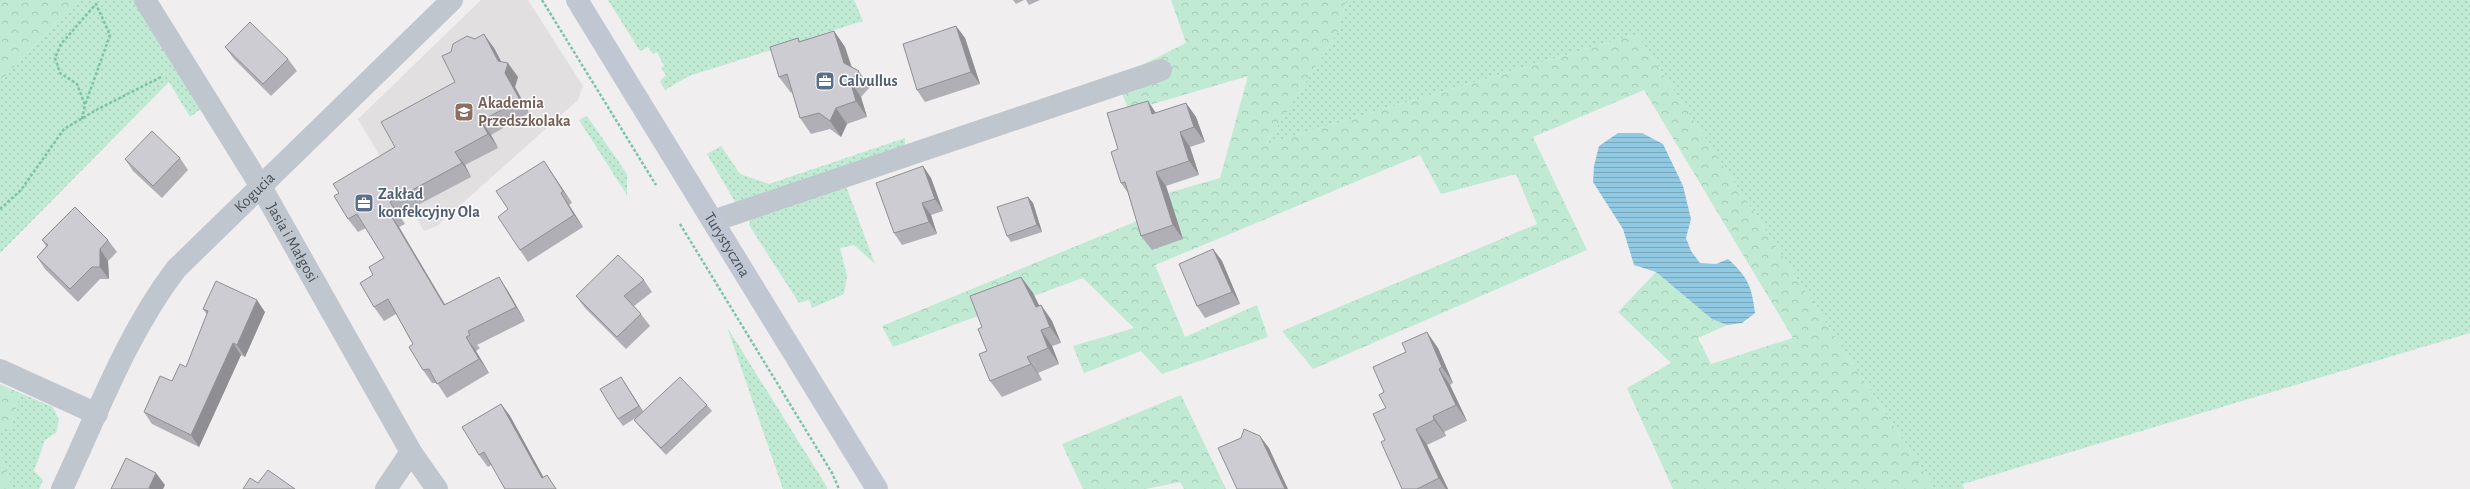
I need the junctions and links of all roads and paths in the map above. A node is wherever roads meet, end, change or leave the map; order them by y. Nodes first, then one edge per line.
1 (145, 0) edge
2 (452, 0) edge
3 (542, 0) edge
4 (577, 0) edge
5 (186, 66) junction
6 (1161, 70) dead end
7 (85, 105) junction
8 (82, 119) junction
9 (260, 185) junction
10 (657, 187) dead end
11 (0, 210) edge
12 (713, 220) junction
13 (678, 221) dead end
14 (0, 370) edge
15 (97, 414) junction
16 (411, 452) junction
17 (62, 489) edge
18 (386, 489) edge
19 (437, 489) edge
20 (839, 489) edge
21 (877, 489) edge

1 - 5 street, Jasia i Małgosi
2 - 9 street, Kogucia
3 - 10 path
4 - 12 main road, Turystyczna
5 - 8 path
5 - 9 street, Jasia i Małgosi
6 - 12 street
7 - 7 path
7 - 8 path
8 - 11 path
9 - 15 street, Kogucia
9 - 16 street, Jasia i Małgosi
12 - 21 main road, Turystyczna
13 - 20 path
14 - 15 street
15 - 17 street, Kogucia
16 - 18 street
16 - 19 street, Jasia i Małgosi

